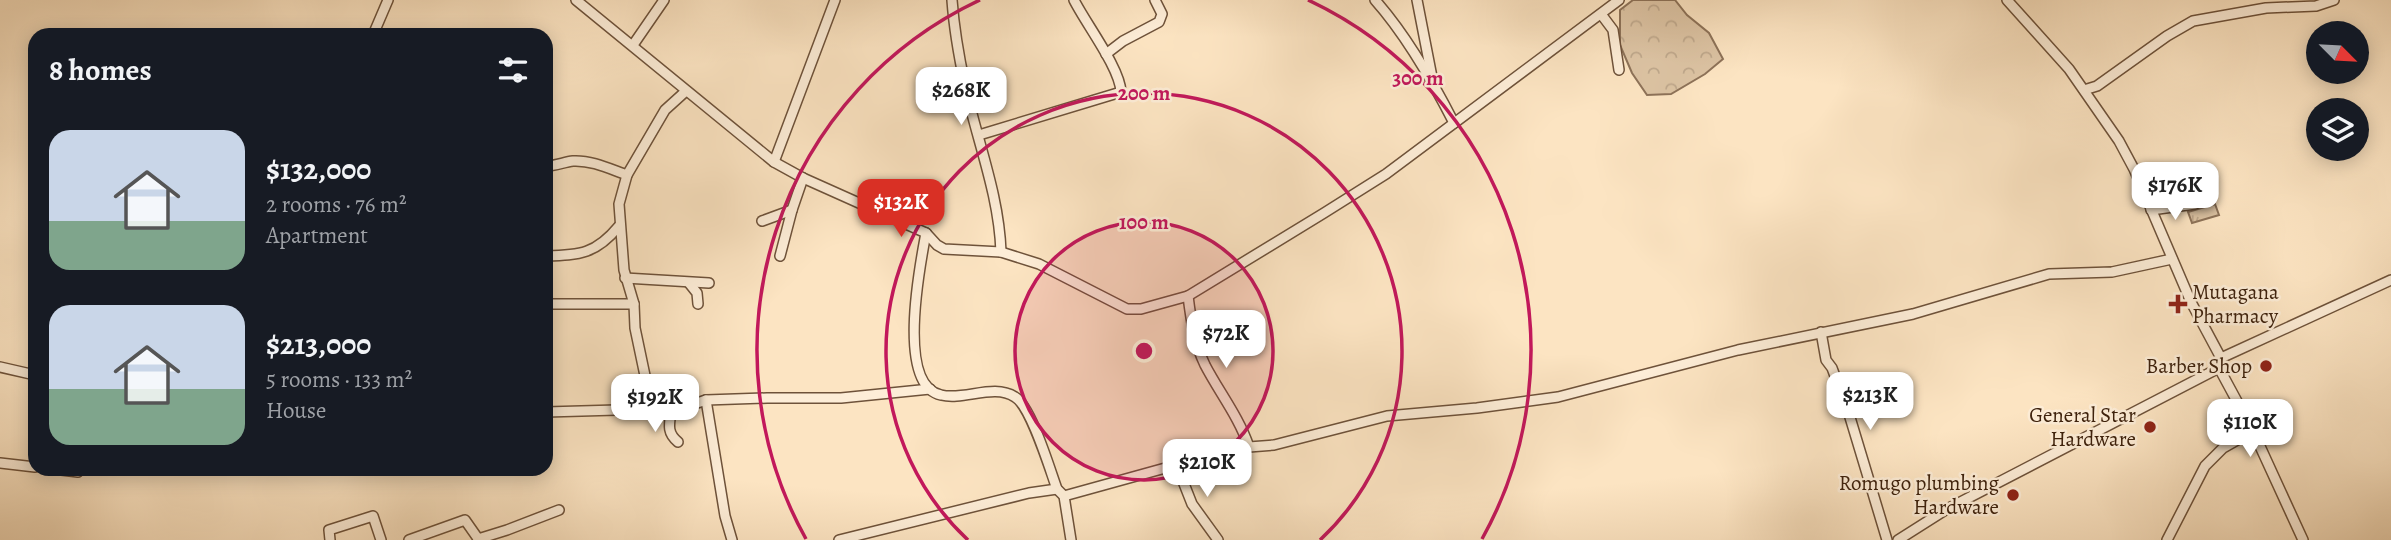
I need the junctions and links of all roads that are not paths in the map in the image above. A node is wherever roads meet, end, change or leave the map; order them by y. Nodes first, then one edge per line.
1 (388, 0) edge
2 (577, 0) edge
3 (664, 0) edge
4 (835, 0) edge
5 (952, 0) edge
6 (1074, 0) edge
7 (1155, 0) edge
8 (1375, 0) edge
9 (1417, 0) edge
10 (1619, 0) edge
11 (2007, 0) edge
12 (2334, 0) edge
13 (1601, 14) junction
14 (376, 28) edge
15 (633, 45) junction
16 (1106, 54) junction
17 (1619, 70) dead end
18 (1433, 82) junction
19 (2084, 90) junction
20 (686, 91) junction
21 (1454, 123) junction
22 (979, 135) junction
23 (774, 162) junction
24 (553, 166) edge
25 (627, 175) junction
26 (803, 178) junction
27 (2194, 204) dead end
28 (792, 209) junction
29 (2151, 210) junction
30 (762, 221) dead end
31 (620, 226) junction
32 (926, 233) junction
33 (1001, 252) junction
34 (553, 255) edge
35 (780, 256) dead end
36 (2172, 259) junction
37 (625, 278) junction
38 (2391, 280) edge
39 (689, 283) junction
40 (709, 283) dead end
41 (1188, 296) junction
42 (553, 304) edge
43 (634, 304) junction
44 (698, 304) dead end
45 (1821, 332) junction
46 (2220, 363) junction
47 (0, 366) edge
48 (28, 373) edge
49 (930, 389) junction
50 (706, 400) junction
51 (652, 409) junction
52 (553, 412) edge
53 (671, 412) junction
54 (2253, 431) junction
55 (678, 442) dead end
56 (1249, 447) junction
57 (0, 463) edge
58 (28, 466) edge
59 (1177, 467) junction
60 (1060, 493) junction
61 (559, 510) dead end
62 (854, 538) edge
63 (479, 539) edge
64 (330, 540) edge
65 (381, 540) edge
66 (409, 540) edge
67 (732, 540) edge
68 (839, 540) edge
69 (1071, 540) edge
70 (1219, 540) edge
71 (1887, 540) edge
72 (1898, 540) edge
73 (2167, 540) edge
74 (2302, 540) edge

1 - 14 street
2 - 15 street
3 - 15 street
4 - 23 street
5 - 22 street
6 - 16 street
7 - 16 street
8 - 18 street
9 - 18 street
10 - 13 street
11 - 19 street
12 - 19 street
13 - 17 street
13 - 21 street
15 - 20 street
16 - 22 street
18 - 21 street
19 - 29 street
20 - 23 street
20 - 25 street
21 - 41 street
22 - 33 street
23 - 26 street
24 - 25 street
25 - 31 street
26 - 28 street
26 - 32 street
27 - 29 street
28 - 30 street
28 - 35 street
29 - 36 street
31 - 34 street
31 - 37 street
32 - 33 street
32 - 49 street
33 - 41 street
36 - 45 street
36 - 46 street
37 - 39 street
37 - 43 street
38 - 46 street
39 - 40 street
39 - 44 street
41 - 56 street
42 - 43 street
43 - 51 street
45 - 56 street
45 - 71 street
46 - 54 street
46 - 72 street
47 - 48 street
49 - 50 street
49 - 60 street
50 - 53 street
50 - 67 street
51 - 52 street
51 - 53 street
53 - 55 street
54 - 73 street
54 - 74 street
56 - 59 street
57 - 58 street
59 - 60 street
59 - 70 street
60 - 62 street
60 - 69 street
61 - 63 street
62 - 68 street
63 - 66 street
64 - 65 street

